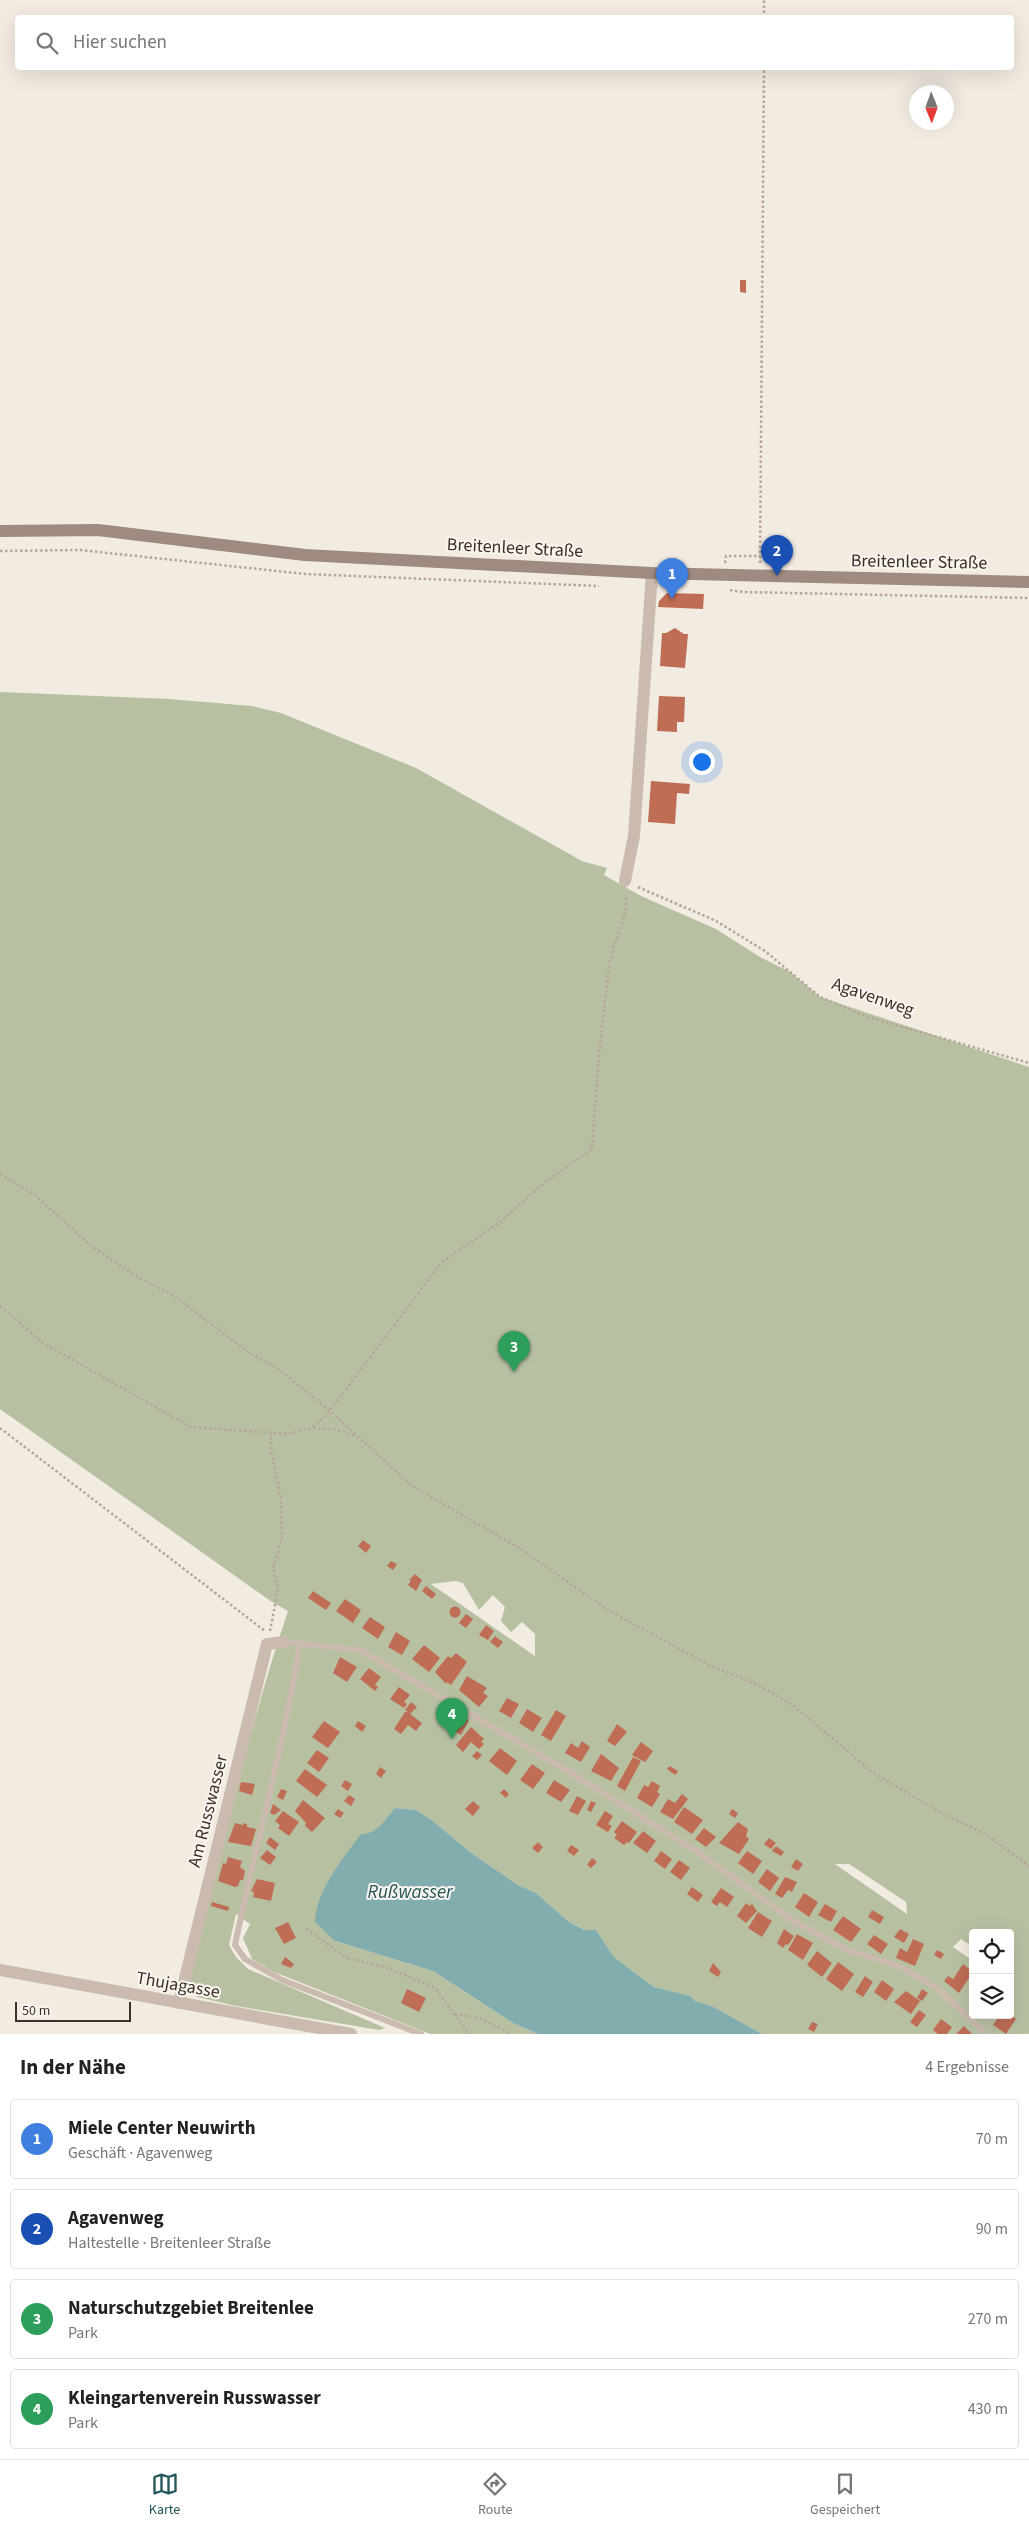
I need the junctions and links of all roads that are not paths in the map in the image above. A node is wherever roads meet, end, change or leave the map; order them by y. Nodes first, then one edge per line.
1 (0, 531) edge
2 (652, 573) junction
3 (1029, 582) edge
4 (625, 881) road end
5 (284, 1642) joint
6 (300, 1644) junction
7 (0, 1970) edge
8 (179, 2003) junction
9 (350, 2034) edge
10 (421, 2034) edge
11 (986, 2034) edge

1 - 2 main road, Breitenleer Straße
2 - 3 main road, Breitenleer Straße
2 - 4 street
5 - 6 lane
5 - 8 street, Am Russwasser
6 - 10 lane
6 - 11 lane
7 - 8 street, Thujagasse
8 - 9 street, Thujagasse

